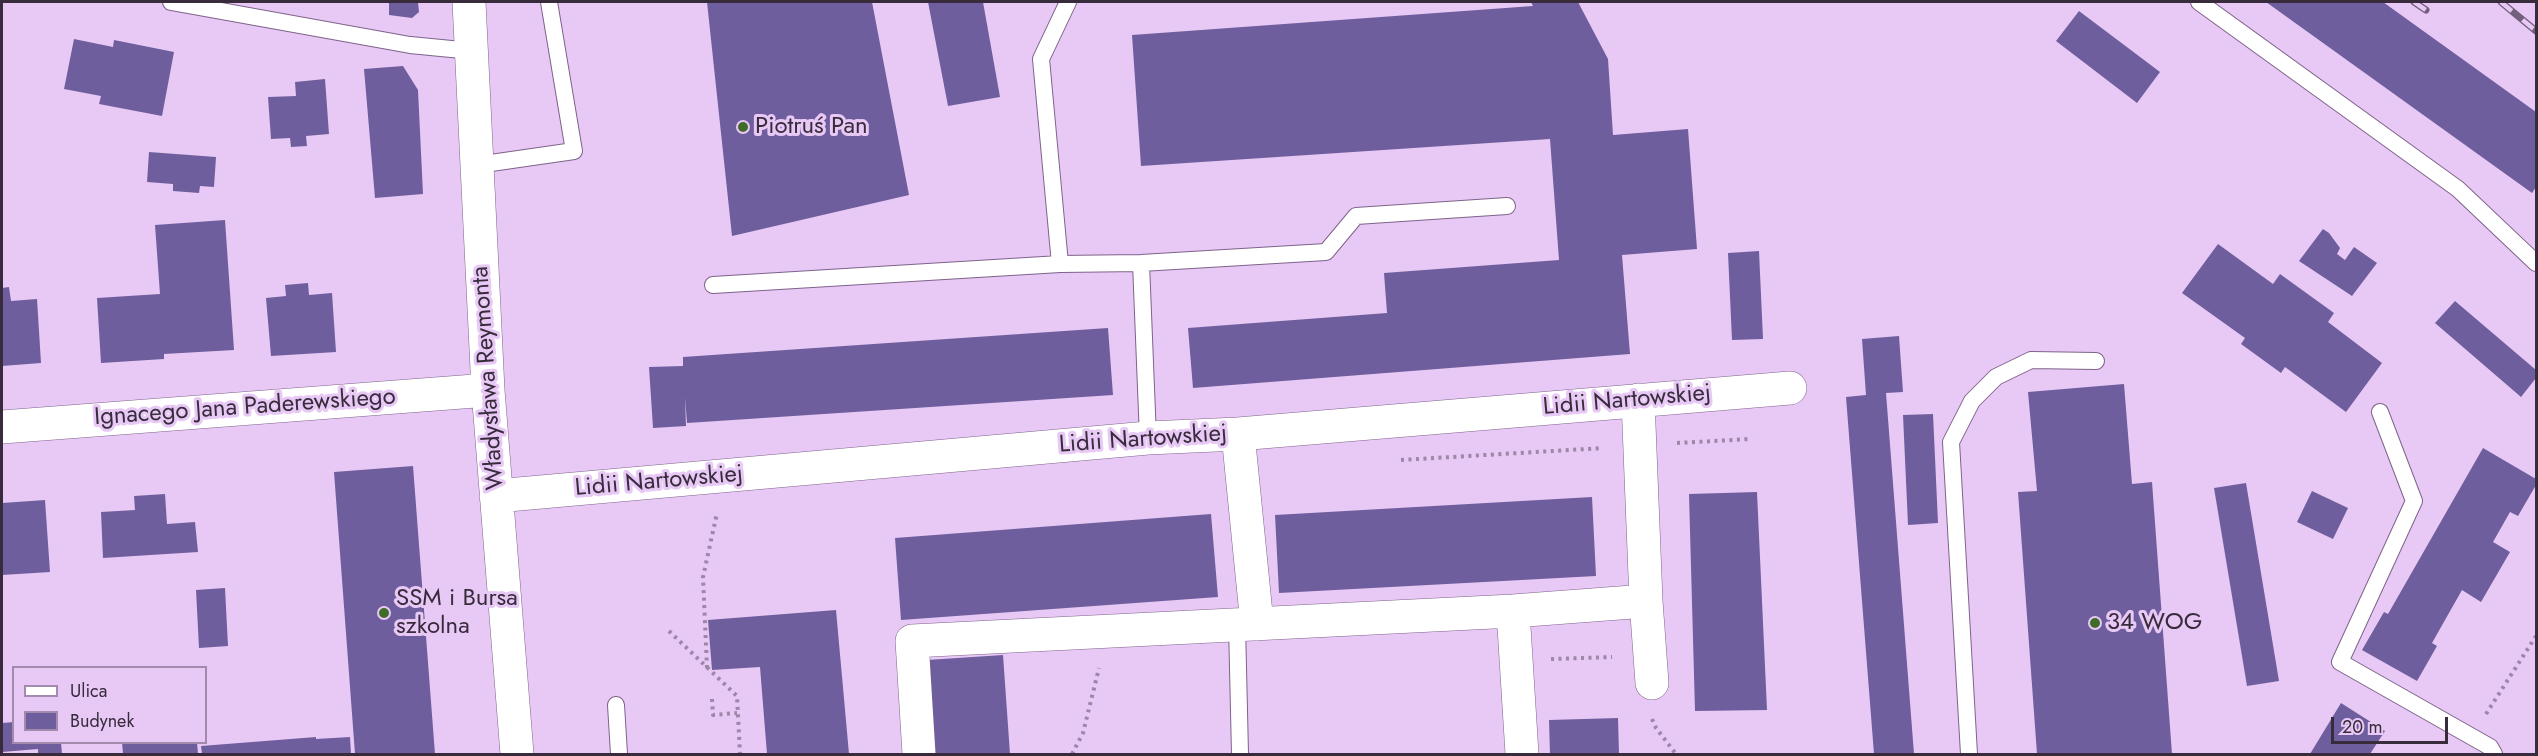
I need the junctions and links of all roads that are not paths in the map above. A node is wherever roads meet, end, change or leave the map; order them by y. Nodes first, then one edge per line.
1 (171, 2) edge
2 (469, 2) edge
3 (549, 2) edge
4 (1068, 2) edge
5 (2199, 2) edge
6 (472, 51) junction
7 (477, 165) junction
8 (1507, 206) dead end
9 (1141, 263) junction
10 (2536, 263) edge
11 (1060, 264) junction
12 (713, 285) dead end
13 (2096, 361) dead end
14 (1790, 388) dead end
15 (488, 390) junction
16 (1638, 400) junction
17 (2380, 412) dead end
18 (2, 427) edge
19 (1238, 434) junction
20 (1148, 438) junction
21 (496, 496) junction
22 (1646, 601) junction
23 (1513, 611) junction
24 (1247, 624) junction
25 (1652, 683) dead end
26 (616, 705) dead end
27 (517, 754) edge
28 (619, 754) edge
29 (919, 754) edge
30 (1240, 754) edge
31 (1522, 754) edge
32 (1969, 754) edge
33 (2494, 754) edge

1 - 6 lane
2 - 6 street, Władysława Reymonta
3 - 7 lane
4 - 11 lane
5 - 10 lane
6 - 7 street, Władysława Reymonta
7 - 15 street, Władysława Reymonta
8 - 9 lane
9 - 11 lane
9 - 20 lane
11 - 12 lane
13 - 32 lane
14 - 16 street, Lidii Nartowskiej
15 - 18 street, Ignacego Jana Paderewskiego
15 - 21 street, Władysława Reymonta
16 - 19 street, Lidii Nartowskiej
16 - 22 street
17 - 33 lane
19 - 20 street, Lidii Nartowskiej
19 - 24 street
20 - 21 street, Lidii Nartowskiej
21 - 27 street, Władysława Reymonta
22 - 23 street
22 - 25 street
23 - 24 street
23 - 31 street
24 - 29 street
24 - 30 lane
26 - 28 lane

